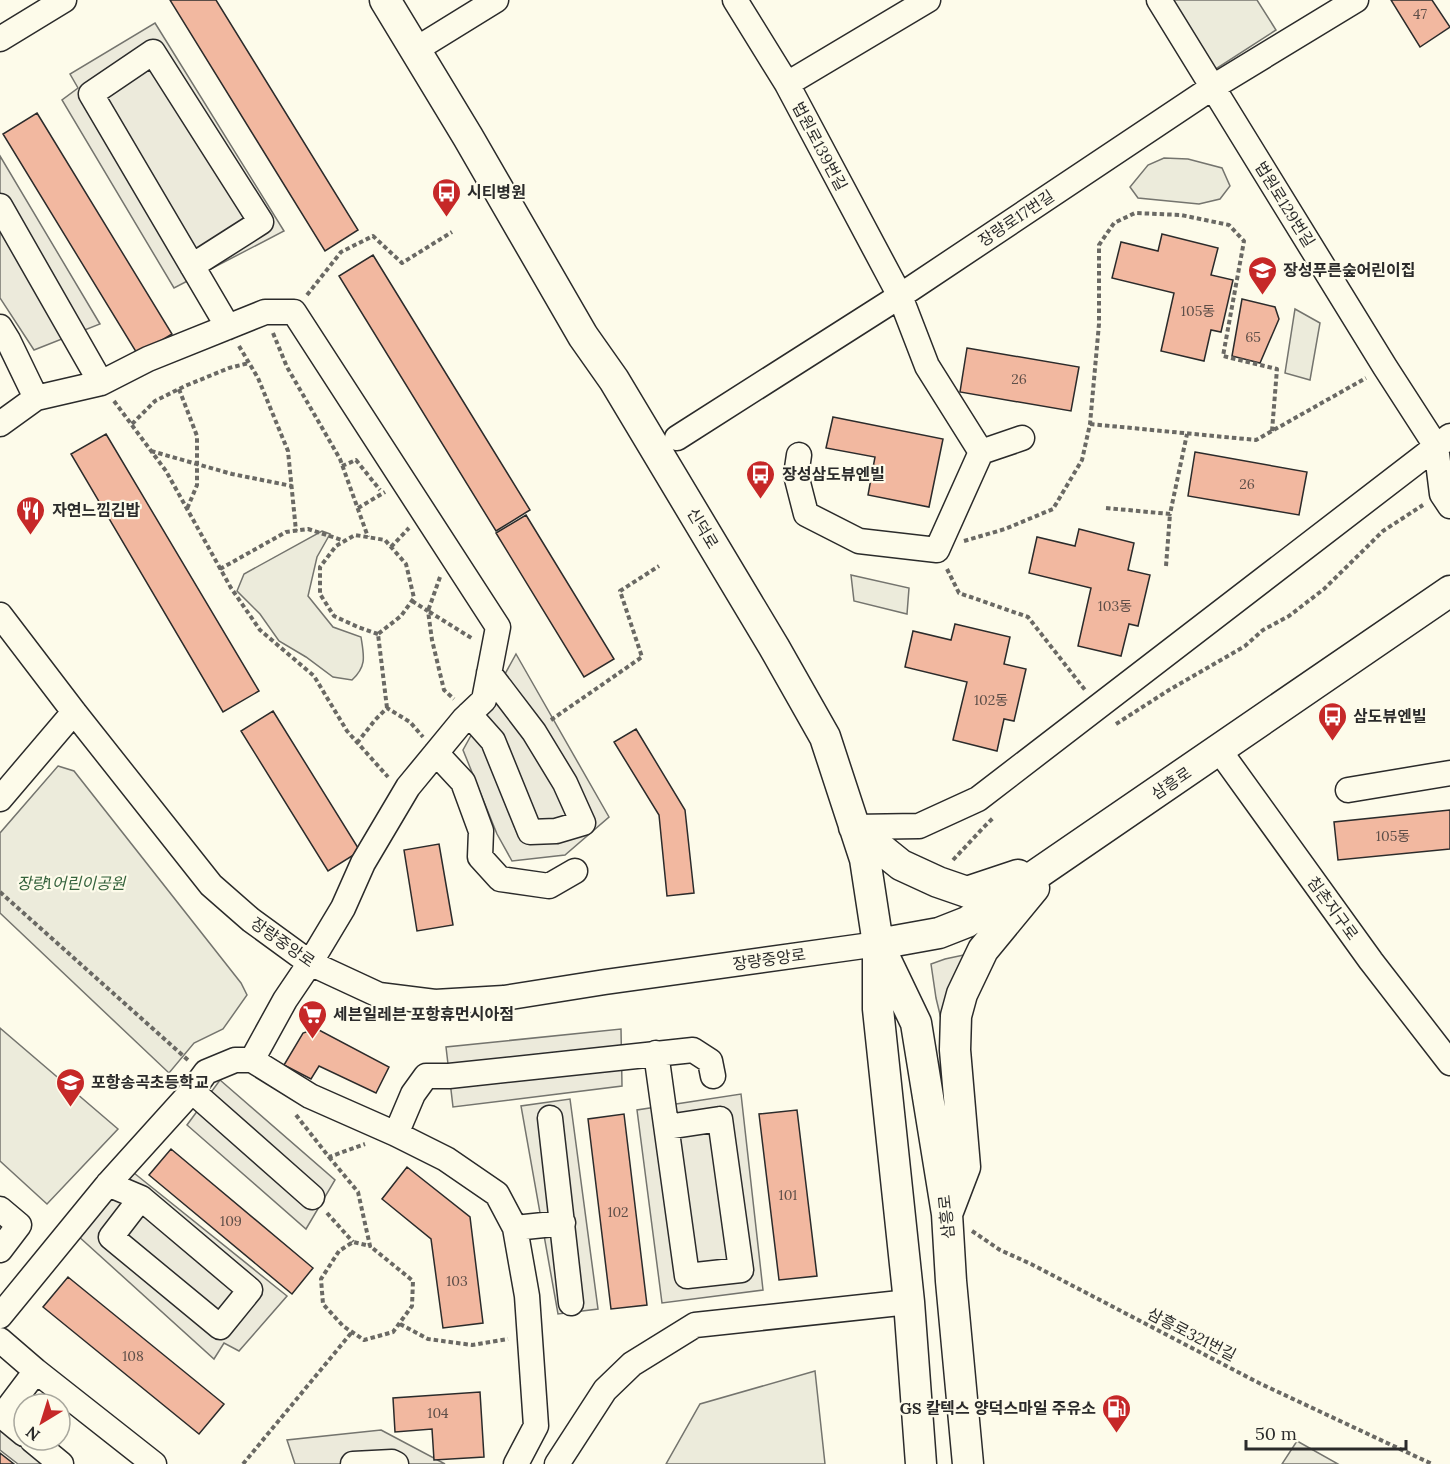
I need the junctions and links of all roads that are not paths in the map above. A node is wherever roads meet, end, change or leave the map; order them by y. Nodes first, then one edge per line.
1 (64, 0) edge
2 (385, 0) edge
3 (496, 0) edge
4 (735, 0) edge
5 (928, 0) edge
6 (1158, 0) edge
7 (1356, 0) edge
8 (0, 39) edge
9 (415, 50) junction
10 (787, 84) junction
11 (1214, 87) junction
12 (0, 206) edge
13 (192, 266) junction
14 (900, 296) junction
15 (228, 327) junction
16 (3, 337) edge
17 (101, 383) junction
18 (36, 398) junction
19 (0, 424) edge
20 (676, 438) dead end
21 (1022, 438) dead end
22 (1443, 441) edge
23 (981, 452) junction
24 (800, 455) dead end
25 (1446, 500) edge
26 (1450, 591) edge
27 (0, 615) edge
28 (491, 662) junction
29 (74, 712) junction
30 (469, 714) junction
31 (1219, 750) junction
32 (436, 753) junction
33 (1450, 773) edge
34 (1348, 790) dead end
35 (0, 799) edge
36 (854, 826) junction
37 (1055, 862) junction
38 (575, 871) dead end
39 (879, 944) junction
40 (310, 963) junction
41 (656, 1053) junction
42 (252, 1060) junction
43 (1450, 1063) edge
44 (713, 1076) dead end
45 (192, 1091) junction
46 (550, 1118) dead end
47 (667, 1127) junction
48 (396, 1134) junction
49 (108, 1184) junction
50 (312, 1197) road end
51 (141, 1198) junction
52 (0, 1209) edge
53 (947, 1214) junction
54 (563, 1223) junction
55 (515, 1228) junction
56 (0, 1250) edge
57 (909, 1302) junction
58 (571, 1304) dead end
59 (0, 1316) edge
60 (0, 1340) edge
61 (36, 1371) junction
62 (20, 1392) edge
63 (12, 1403) edge
64 (12, 1424) edge
65 (46, 1452) edge
66 (61, 1464) edge
67 (154, 1464) edge
68 (353, 1464) edge
69 (396, 1464) edge
70 (516, 1464) edge
71 (557, 1464) edge
72 (921, 1464) edge
73 (968, 1464) edge

1 - 8 street
2 - 9 main road, 신덕로
3 - 9 street
4 - 10 street, 법원로139번길
5 - 10 street
6 - 11 street, 법원로129번길
7 - 11 street, 장량로17번길
9 - 36 main road, 신덕로
10 - 14 street, 법원로139번길
11 - 14 street, 장량로17번길
11 - 22 street, 법원로129번길
12 - 17 street
13 - 13 street
13 - 15 street
14 - 20 street, 장량로17번길
14 - 23 street, 법원로139번길
15 - 17 street
15 - 28 street
16 - 18 street
17 - 18 street
18 - 19 street
21 - 23 street
22 - 25 street, 법원로129번길
22 - 36 street
23 - 24 street
26 - 31 main road, 삼흥로
27 - 29 street, 장량중앙로
28 - 30 street
28 - 30 street
29 - 35 street
29 - 40 street, 장량중앙로
30 - 32 street
31 - 37 main road, 삼흥로
31 - 43 street, 침촌지구로
32 - 38 street
32 - 40 street
33 - 34 street
36 - 37 main road
36 - 39 main road, 신덕로
37 - 39 main road, 삼흥로
37 - 53 main road
39 - 40 street, 장량중앙로
39 - 53 main road, 삼흥로
39 - 57 main road
40 - 42 street
41 - 44 street
41 - 47 street
41 - 48 street
42 - 45 street
42 - 48 street
45 - 49 street
45 - 50 street
46 - 54 street
47 - 47 street
48 - 55 street
49 - 51 street
49 - 59 street
51 - 51 street
52 - 56 street
53 - 73 main road, 삼흥로
54 - 55 street
54 - 58 street
55 - 70 street
57 - 71 street
57 - 72 main road
60 - 61 street
61 - 62 street
61 - 67 street
63 - 64 street
65 - 66 street
68 - 69 street

